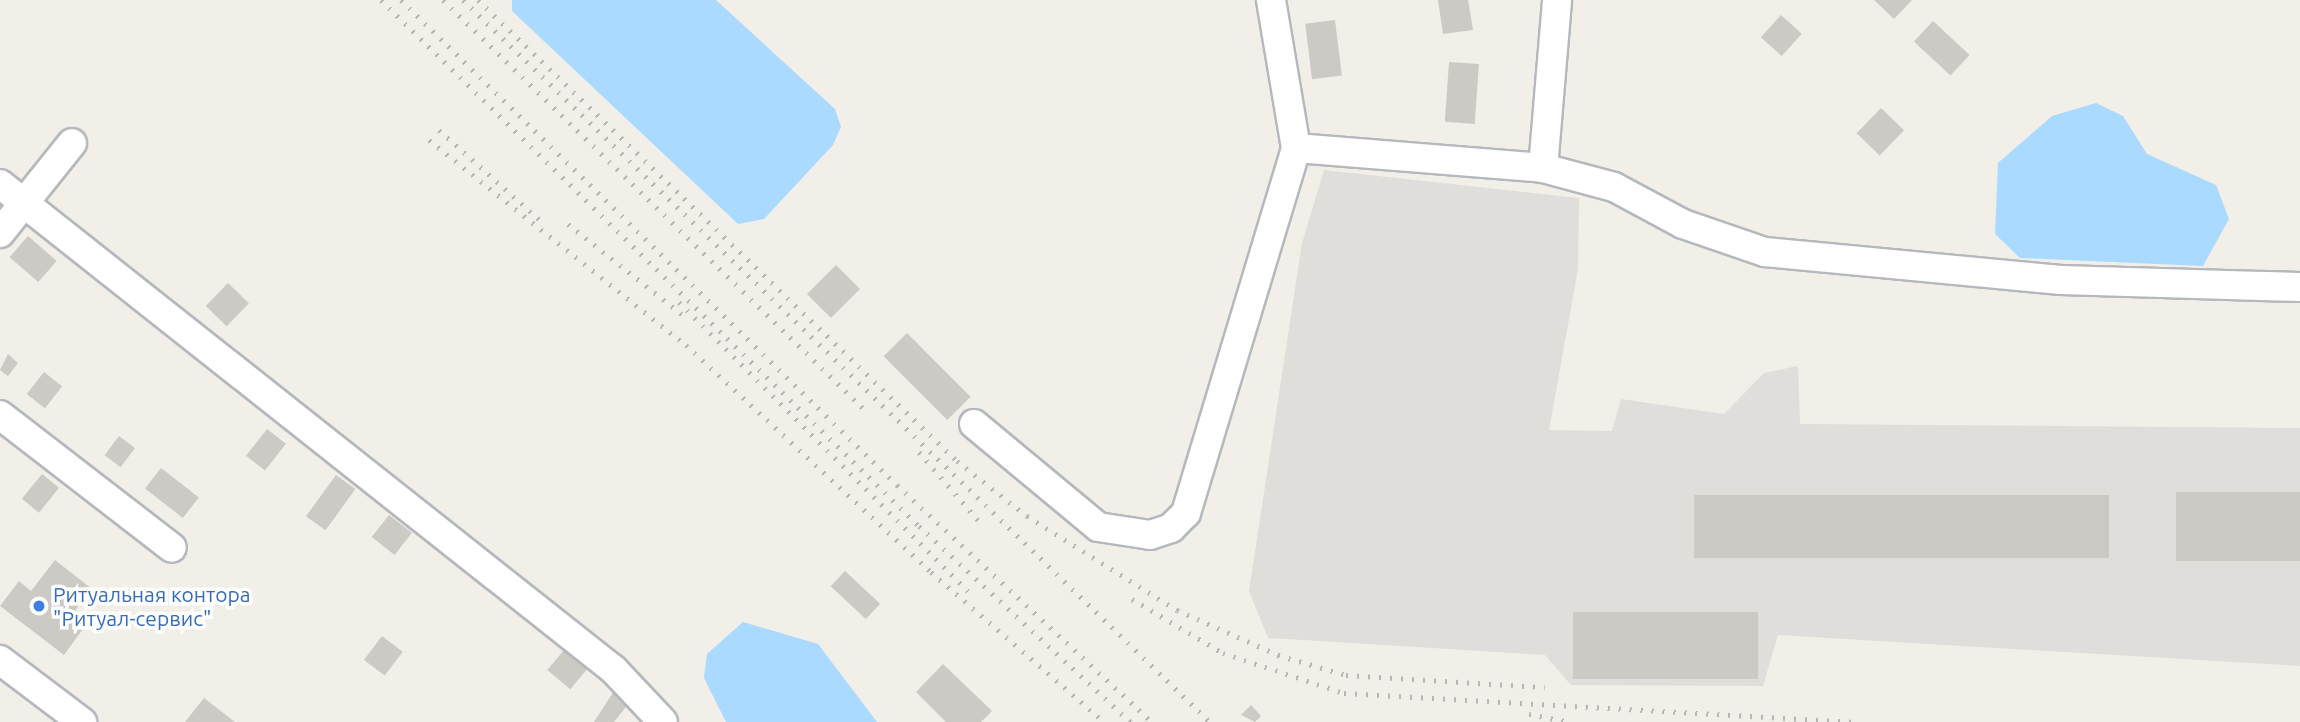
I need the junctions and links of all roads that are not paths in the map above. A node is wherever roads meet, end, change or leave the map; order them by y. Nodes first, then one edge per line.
1 (1271, 0) edge
2 (1557, 0) edge
3 (72, 143) dead end
4 (1296, 148) junction
5 (1543, 168) junction
6 (0, 184) edge
7 (24, 203) junction
8 (0, 233) edge
9 (2300, 287) edge
10 (0, 415) edge
11 (974, 424) dead end
12 (172, 548) dead end
13 (0, 660) edge
14 (82, 722) edge
15 (663, 722) edge

1 - 4 street
2 - 5 street
3 - 7 street
4 - 5 street
4 - 11 street
5 - 9 street
6 - 7 street
7 - 8 street
7 - 15 street
10 - 12 street
13 - 14 street

